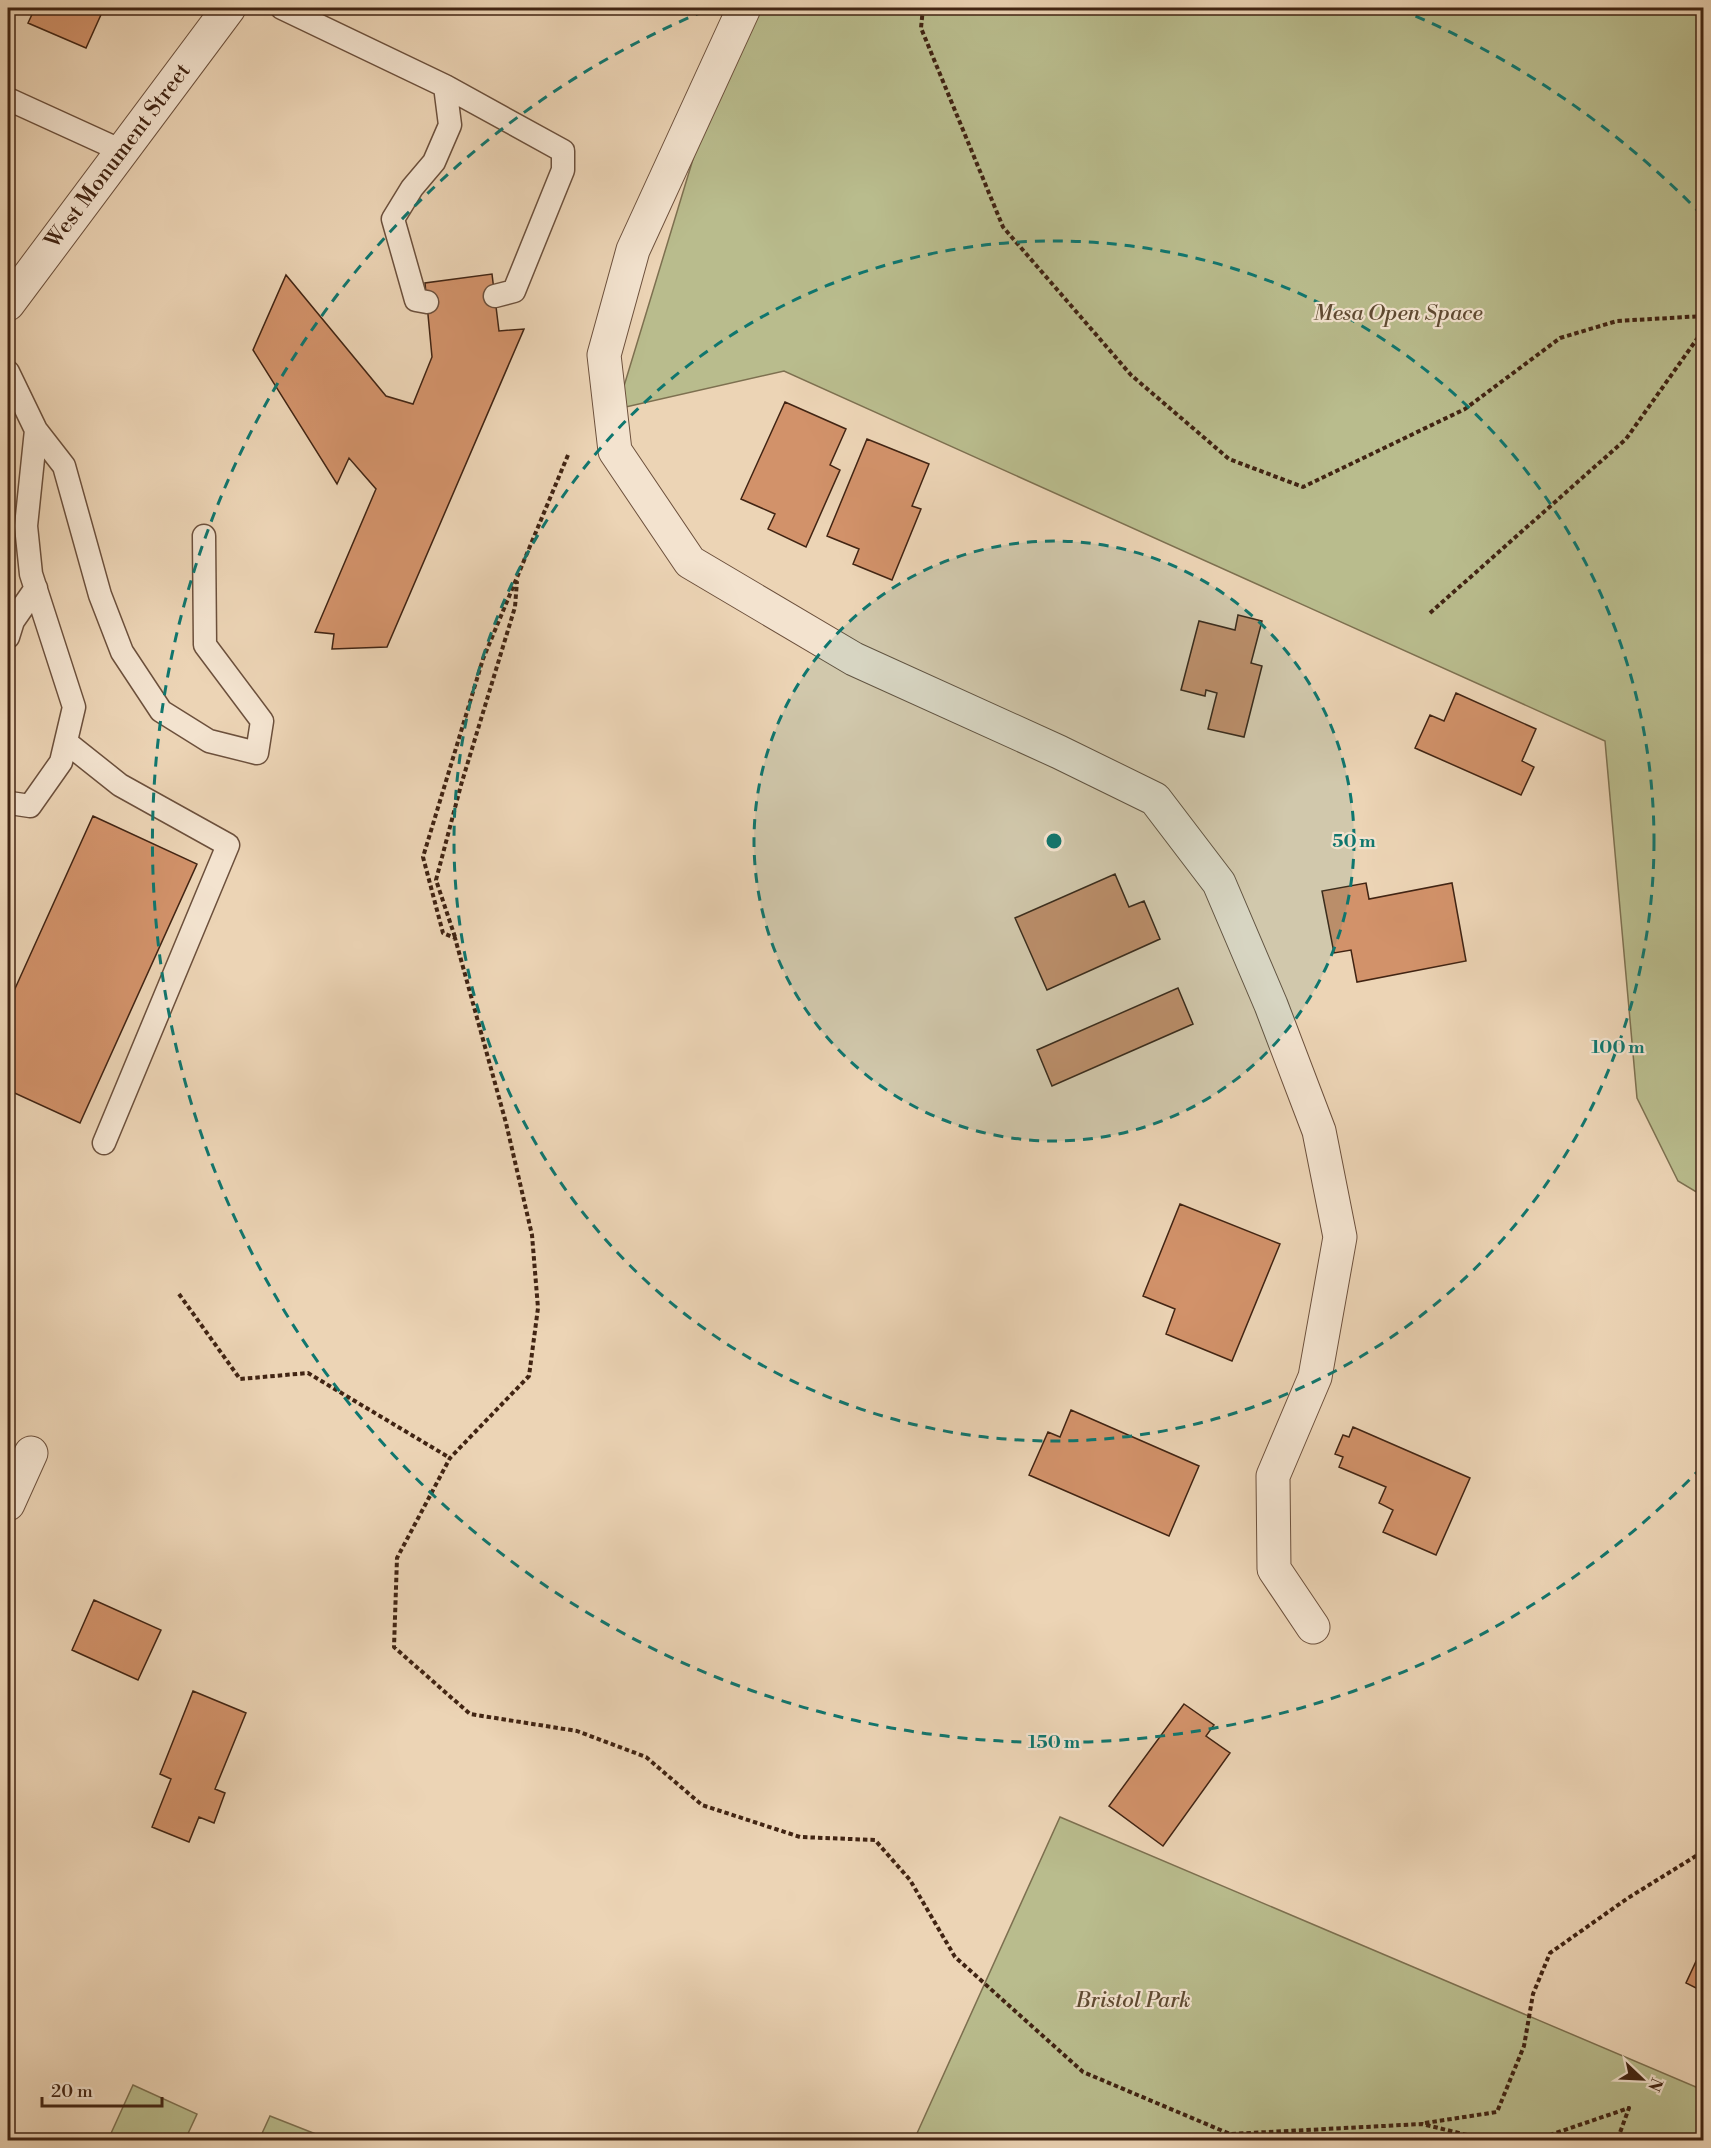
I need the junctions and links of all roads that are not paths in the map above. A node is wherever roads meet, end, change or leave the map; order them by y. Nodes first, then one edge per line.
1 (229, 8) edge
2 (282, 8) edge
3 (744, 8) edge
4 (445, 86) junction
5 (8, 99) edge
6 (122, 151) junction
7 (495, 296) dead end
8 (427, 302) dead end
9 (8, 304) edge
10 (8, 372) edge
11 (36, 430) junction
12 (204, 536) dead end
13 (36, 588) junction
14 (8, 637) edge
15 (66, 742) junction
16 (8, 801) edge
17 (104, 1143) dead end
18 (31, 1453) dead end
19 (8, 1504) edge
20 (1313, 1627) dead end

1 - 6 street, West Monument Street
2 - 4 lane
3 - 20 street
4 - 7 lane
4 - 8 lane
5 - 6 lane
6 - 9 street, West Monument Street
10 - 11 lane
11 - 12 lane
11 - 13 lane
13 - 14 lane
13 - 15 lane
15 - 16 lane
15 - 17 lane
18 - 19 street

